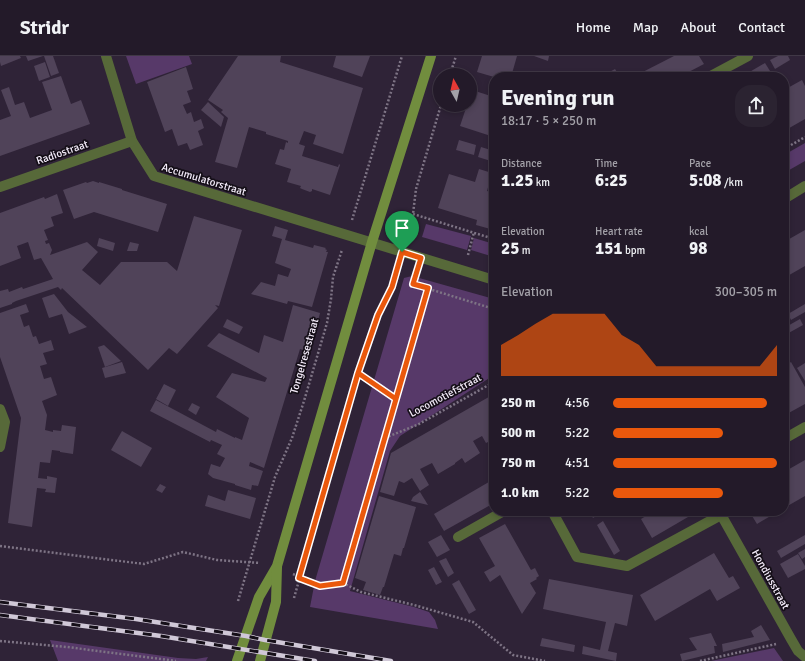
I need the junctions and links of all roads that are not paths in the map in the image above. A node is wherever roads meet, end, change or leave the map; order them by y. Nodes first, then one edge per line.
1 (106, 56) edge
2 (431, 56) edge
3 (748, 56) edge
4 (718, 72) edge
5 (132, 141) junction
6 (805, 186) edge
7 (0, 187) edge
8 (789, 196) edge
9 (372, 242) junction
10 (489, 278) edge
11 (0, 409) edge
12 (805, 427) edge
13 (789, 436) edge
14 (0, 446) edge
15 (495, 516) edge
16 (555, 516) edge
17 (715, 516) edge
18 (722, 516) edge
19 (458, 537) dead end
20 (277, 566) junction
21 (805, 657) edge
22 (237, 661) edge
23 (260, 661) edge

1 - 5 street, Accumulatorstraat
2 - 9 main road
3 - 4 street
5 - 7 street, Radiostraat
5 - 9 street, Accumulatorstraat
6 - 8 street
9 - 10 street
9 - 20 main road
11 - 14 street
12 - 13 street
15 - 19 street
16 - 17 street
18 - 21 street, Hondiusstraat
20 - 22 main road
20 - 23 main road

